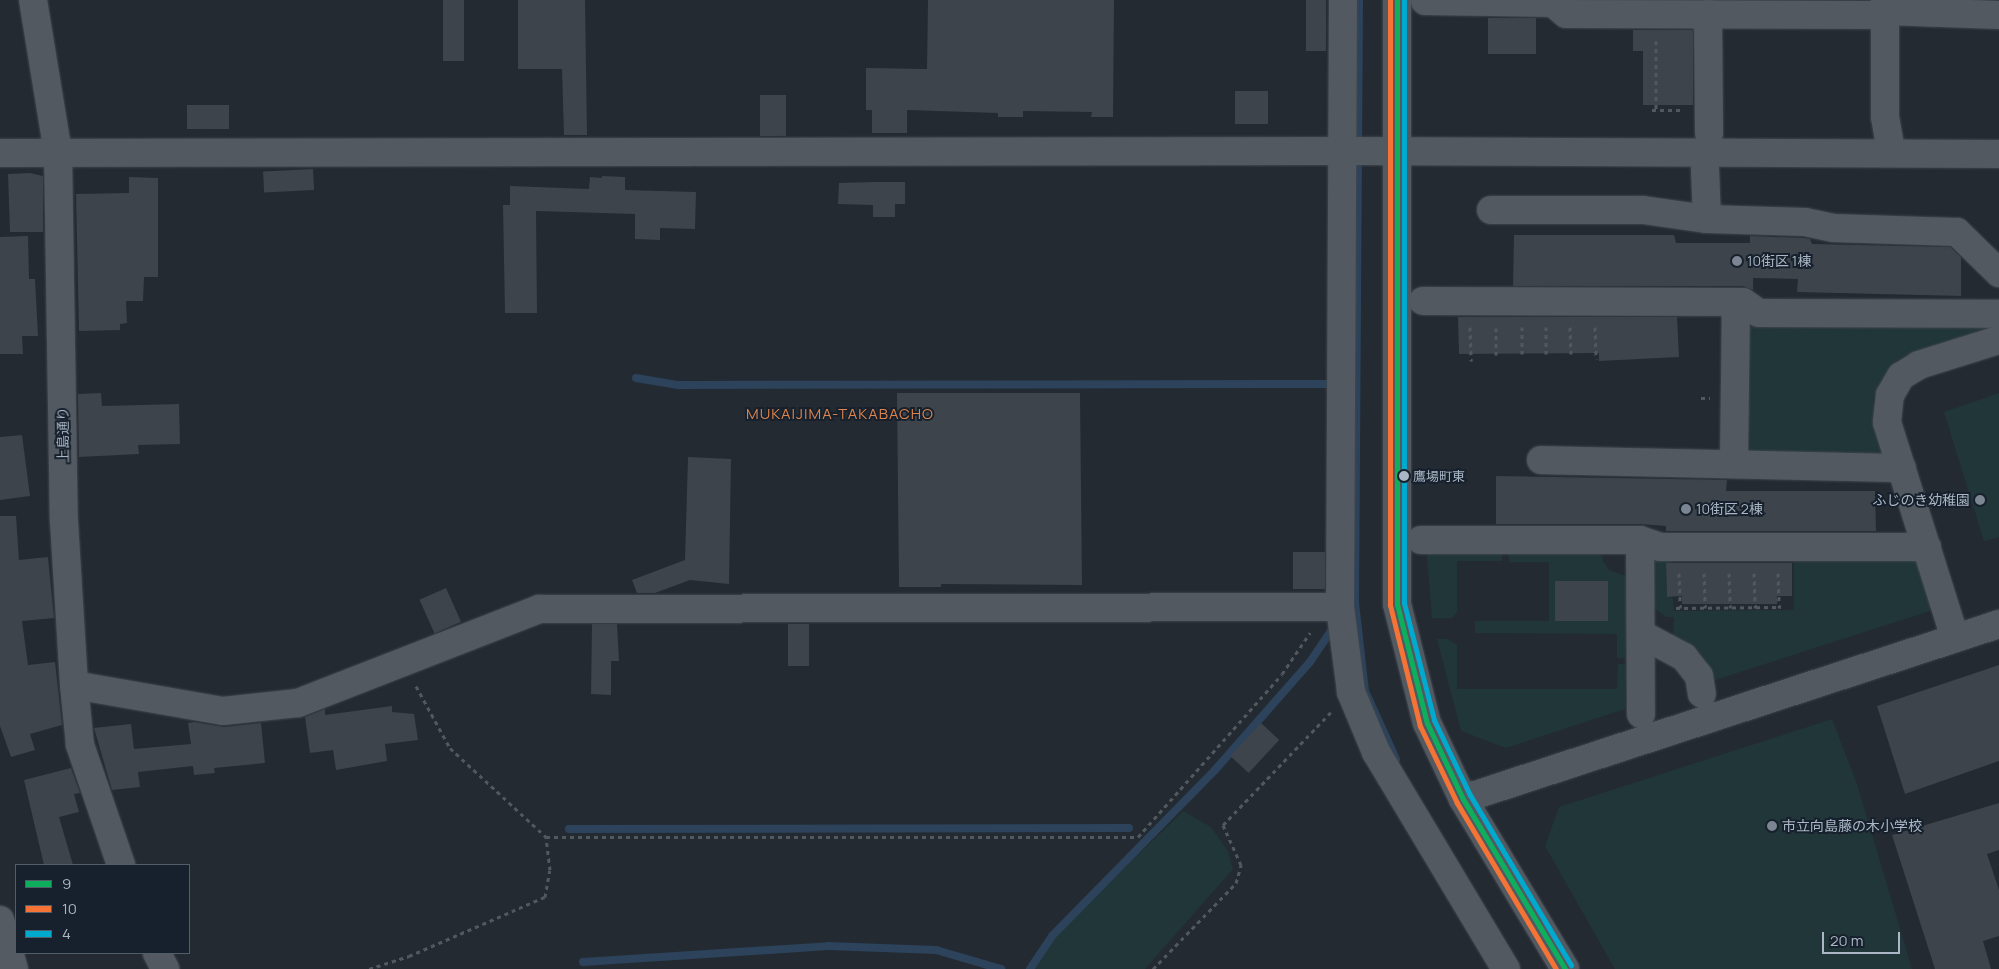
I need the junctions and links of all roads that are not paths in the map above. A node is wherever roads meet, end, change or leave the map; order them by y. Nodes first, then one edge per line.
1 (33, 0) edge
2 (1344, 0) edge
3 (1397, 0) edge
4 (1425, 1) edge
5 (1885, 9) edge
6 (1708, 14) junction
7 (1999, 15) edge
8 (1709, 133) dead end
9 (58, 152) junction
10 (1354, 152) junction
11 (1398, 152) junction
12 (1891, 152) junction
13 (0, 154) edge
14 (1999, 154) edge
15 (1705, 169) dead end
16 (1491, 210) dead end
17 (1707, 218) junction
18 (1999, 273) edge
19 (1423, 301) dead end
20 (1736, 302) junction
21 (1999, 314) edge
22 (1999, 340) edge
23 (1541, 460) dead end
24 (1734, 463) junction
25 (1902, 468) junction
26 (1421, 540) dead end
27 (1640, 540) junction
28 (1927, 547) junction
29 (1334, 608) junction
30 (1999, 624) edge
31 (1641, 634) junction
32 (1955, 638) junction
33 (74, 685) junction
34 (1702, 694) dead end
35 (1641, 714) dead end
36 (1462, 799) junction
37 (121, 864) edge
38 (0, 920) edge
39 (157, 954) edge
40 (14, 969) edge
41 (164, 969) edge
42 (1506, 969) edge
43 (1566, 969) edge

1 - 9 street, 上島通り
2 - 10 street
3 - 11 street
4 - 6 street
5 - 6 street
5 - 7 street
5 - 12 street
6 - 8 street
9 - 10 street
9 - 13 street
9 - 33 street, 上島通り
10 - 11 street
10 - 29 street
11 - 12 street
11 - 36 street
12 - 14 street
15 - 17 street
16 - 17 street
17 - 18 street
19 - 20 street
20 - 21 street
20 - 24 street
22 - 25 street
23 - 24 street
24 - 25 street
25 - 28 street
26 - 27 street
27 - 28 street
27 - 31 street
28 - 32 street
29 - 33 street
29 - 42 street
30 - 32 street
31 - 34 street
31 - 35 street
32 - 36 street
33 - 37 street, 上島通り
36 - 43 street
38 - 40 main road
39 - 41 street

